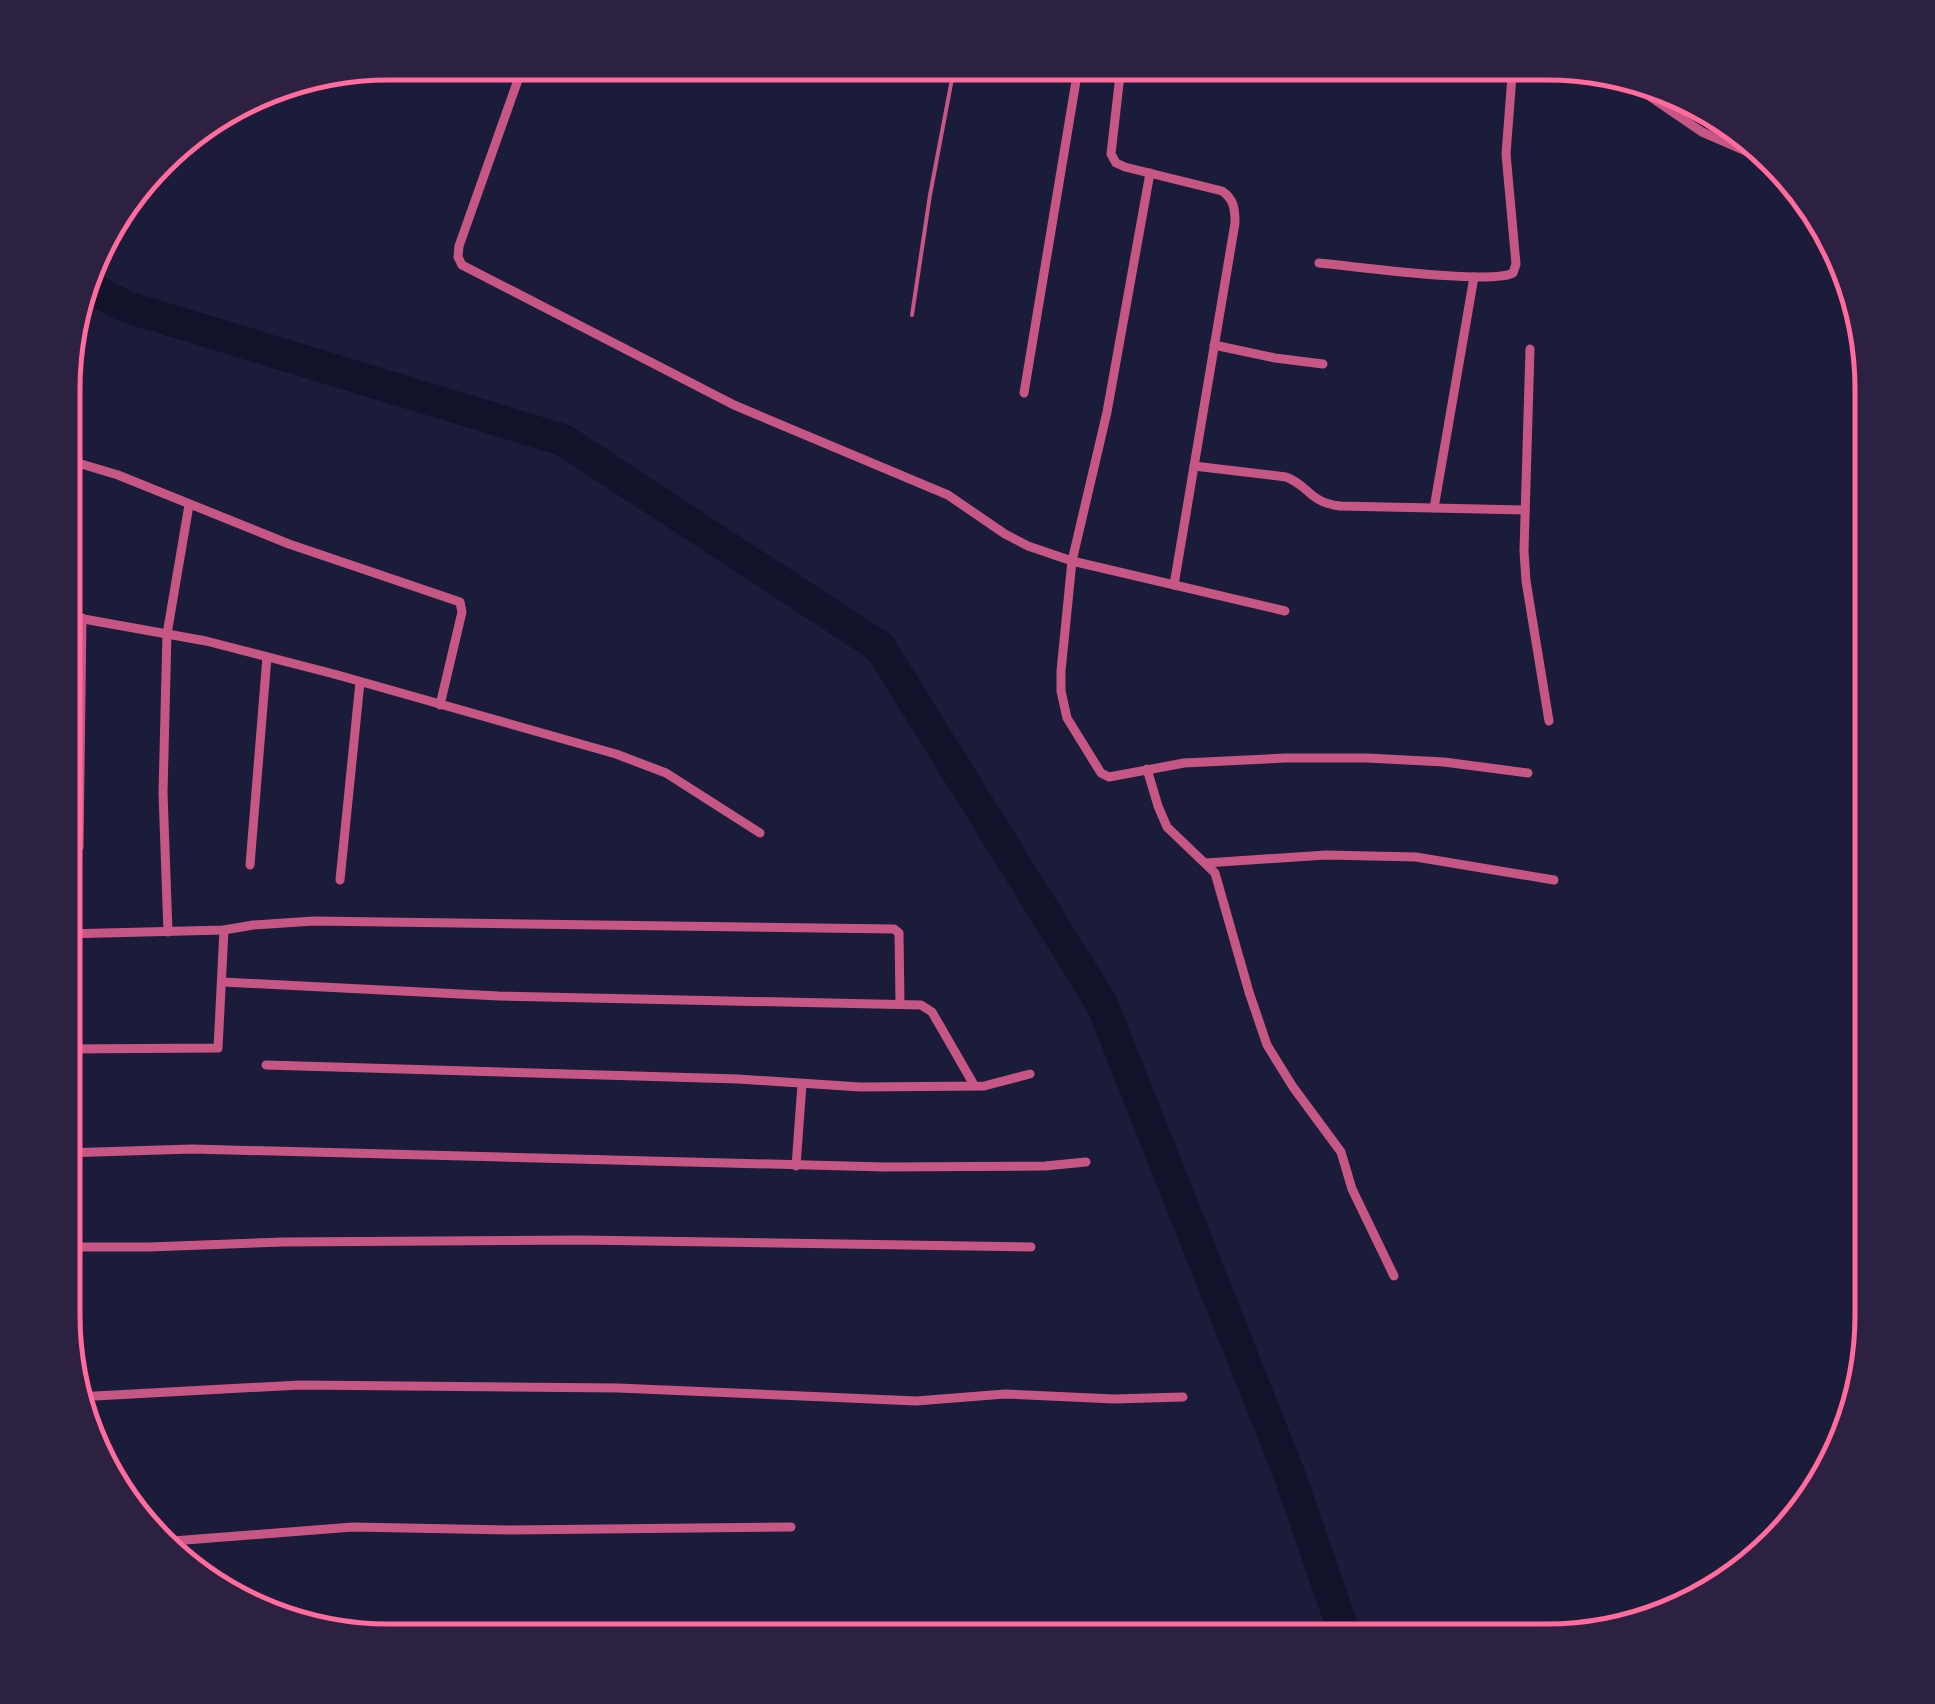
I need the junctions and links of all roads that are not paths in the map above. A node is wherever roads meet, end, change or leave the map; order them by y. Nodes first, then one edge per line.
1 (518, 80) edge
2 (953, 80) edge
3 (1076, 81) edge
4 (1119, 81) edge
5 (1512, 81) edge
6 (1656, 101) edge
7 (1739, 148) edge
8 (1150, 173) junction
9 (1319, 263) dead end
10 (1474, 277) junction
11 (912, 315) dead end
12 (1214, 346) junction
13 (1530, 349) dead end
14 (1324, 364) dead end
15 (1024, 393) dead end
16 (80, 464) edge
17 (1194, 466) junction
18 (189, 504) junction
19 (1434, 508) junction
20 (1525, 510) junction
21 (1072, 561) junction
22 (1174, 585) junction
23 (1285, 611) dead end
24 (82, 618) joint
25 (167, 634) junction
26 (267, 657) junction
27 (360, 682) junction
28 (440, 704) junction
29 (1548, 722) dead end
30 (80, 742) edge
31 (1147, 769) junction
32 (1528, 774) dead end
33 (760, 833) dead end
34 (1206, 863) junction
35 (250, 865) dead end
36 (340, 880) dead end
37 (1554, 880) dead end
38 (224, 930) junction
39 (168, 932) junction
40 (81, 934) edge
41 (223, 982) junction
42 (900, 1004) junction
43 (81, 1050) edge
44 (266, 1065) dead end
45 (1030, 1074) dead end
46 (802, 1084) junction
47 (974, 1085) junction
48 (81, 1152) edge
49 (1086, 1162) dead end
50 (796, 1166) junction
51 (81, 1247) edge
52 (1031, 1247) dead end
53 (1394, 1276) dead end
54 (91, 1396) edge
55 (1183, 1396) dead end
56 (790, 1527) dead end
57 (178, 1541) edge

1 - 21 street
2 - 11 lane
3 - 15 street
4 - 8 street
5 - 10 street
6 - 7 street
8 - 12 street
8 - 21 street
9 - 10 street
10 - 19 street
12 - 14 street
12 - 17 street
13 - 20 street
16 - 18 street
17 - 19 street
17 - 22 street
18 - 25 street
18 - 28 street
19 - 20 street
20 - 29 street
21 - 22 street
21 - 31 street
22 - 23 street
24 - 25 street
24 - 30 street
25 - 26 street
25 - 39 street
26 - 27 street
26 - 35 street
27 - 28 street
27 - 36 street
28 - 33 street
31 - 32 street
31 - 34 street
34 - 37 street
34 - 53 street
38 - 39 street
38 - 41 street
38 - 42 street
39 - 40 street
41 - 42 street
41 - 43 street
42 - 47 street
44 - 46 street
45 - 47 street
46 - 47 street
46 - 50 street
48 - 50 street
49 - 50 street
51 - 52 street
54 - 55 street
56 - 57 street

